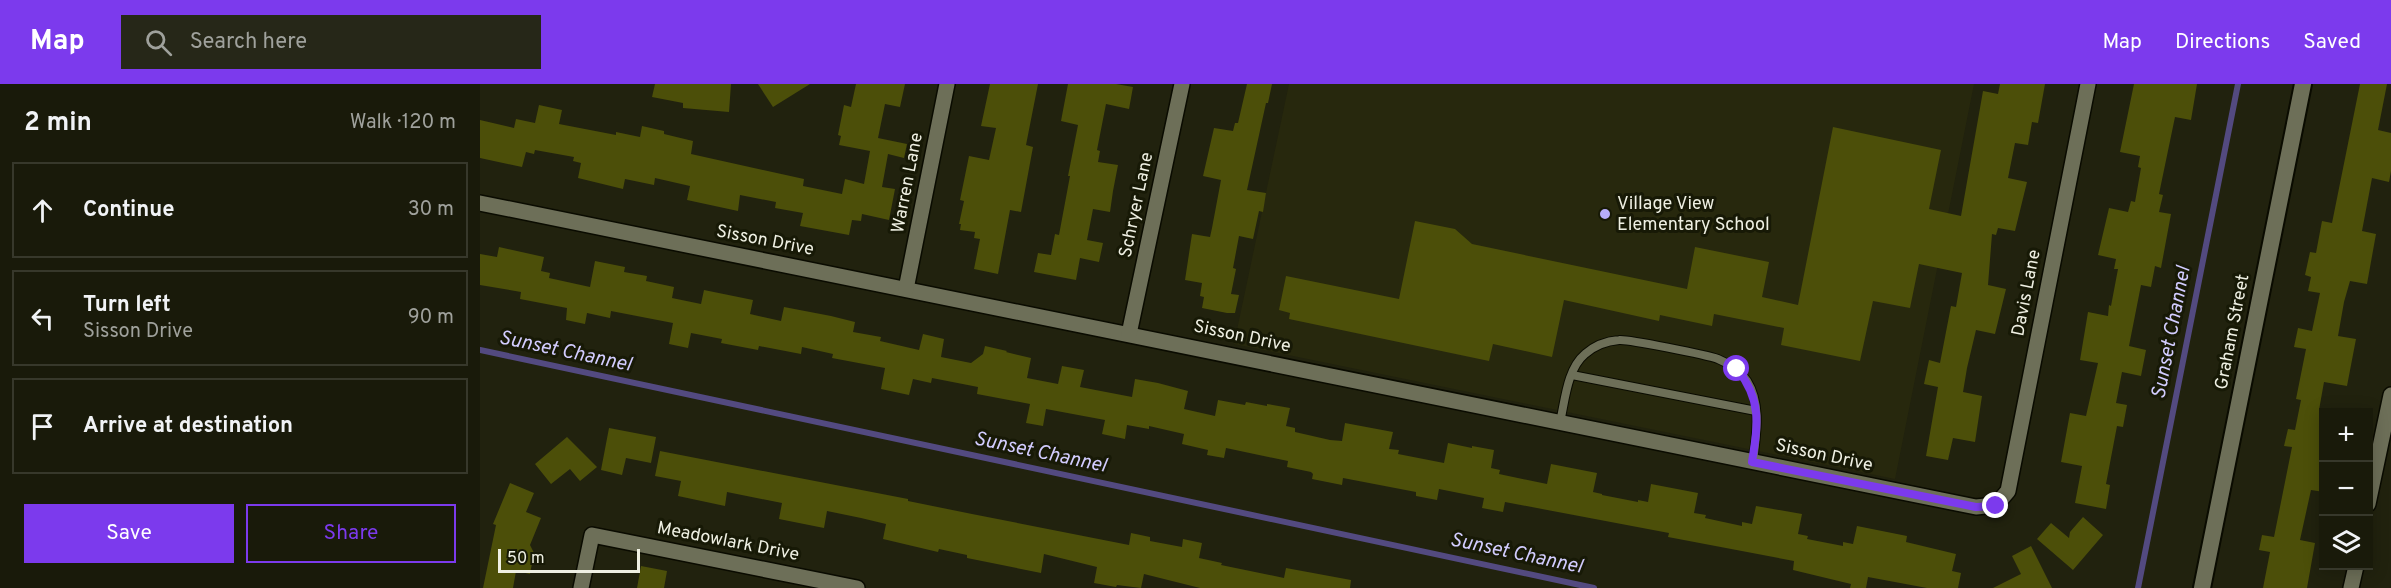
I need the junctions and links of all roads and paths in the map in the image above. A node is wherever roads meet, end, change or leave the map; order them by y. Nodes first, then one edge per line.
1 (947, 84) edge
2 (1182, 84) edge
3 (2088, 84) edge
4 (2303, 84) edge
5 (480, 203) edge
6 (906, 289) junction
7 (1129, 334) junction
8 (1572, 375) junction
9 (2391, 395) edge
10 (1756, 411) junction
11 (1560, 422) junction
12 (1752, 462) junction
13 (2373, 480) edge
14 (1996, 506) joint
15 (2355, 570) edge
16 (816, 584) edge
17 (581, 588) edge
18 (857, 588) edge
19 (2202, 588) edge
20 (2351, 588) edge

1 - 6 street, Warren Lane
2 - 7 street, Schryer Lane
3 - 14 street, Davis Lane
4 - 19 street, Graham Street
5 - 6 street, Sisson Drive
6 - 7 street, Sisson Drive
7 - 11 street, Sisson Drive
8 - 10 lane
8 - 10 lane
8 - 11 lane
9 - 13 street
10 - 12 lane
11 - 12 street, Sisson Drive
12 - 14 street, Sisson Drive
15 - 20 street
16 - 17 street, Meadowlark Drive
16 - 18 street, Meadowlark Drive

